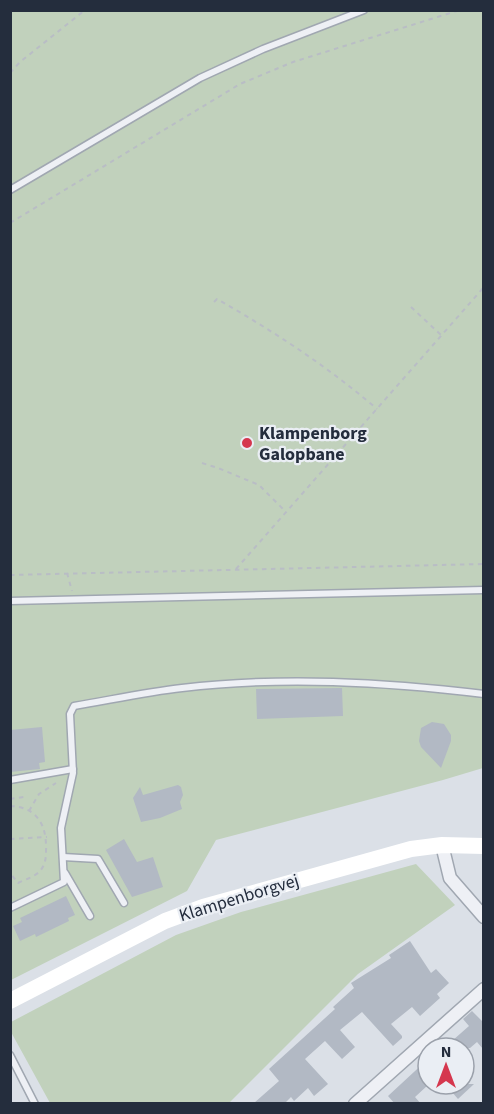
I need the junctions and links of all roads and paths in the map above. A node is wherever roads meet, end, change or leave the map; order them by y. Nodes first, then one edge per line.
1 (85, 10) edge
2 (364, 10) edge
3 (460, 10) edge
4 (10, 73) edge
5 (10, 190) edge
6 (10, 223) edge
7 (483, 287) edge
8 (214, 302) dead end
9 (411, 306) dead end
10 (441, 335) junction
11 (377, 409) junction
12 (202, 463) dead end
13 (285, 511) junction
14 (483, 564) edge
15 (235, 569) junction
16 (67, 573) junction
17 (10, 575) edge
18 (483, 590) edge
19 (75, 600) junction
20 (10, 601) edge
21 (483, 694) edge
22 (73, 771) junction
23 (10, 780) edge
24 (24, 797) dead end
25 (10, 800) edge
26 (10, 806) edge
27 (29, 810) junction
28 (47, 837) junction
29 (10, 838) edge
30 (442, 846) junction
31 (483, 846) edge
32 (63, 857) junction
33 (63, 871) junction
34 (10, 873) edge
35 (124, 903) dead end
36 (10, 908) edge
37 (90, 916) dead end
38 (483, 917) edge
39 (483, 989) edge
40 (12, 996) edge
41 (10, 1055) edge
42 (35, 1104) edge
43 (355, 1104) edge

1 - 4 path
2 - 5 lane
3 - 6 path
7 - 10 path
8 - 11 path
9 - 10 path
10 - 11 path
11 - 13 path
12 - 13 path
13 - 15 path
14 - 15 path
15 - 16 path
16 - 17 path
16 - 19 path
18 - 19 lane
19 - 20 lane
21 - 22 lane
22 - 23 lane
22 - 27 path
22 - 32 lane
24 - 25 path
26 - 27 path
27 - 28 path
28 - 29 path
28 - 34 path
30 - 31 street, Klampenborgvej
30 - 38 street
30 - 40 street, Klampenborgvej
32 - 33 lane
32 - 35 lane
33 - 36 lane
33 - 37 lane
39 - 43 street
41 - 42 lane

